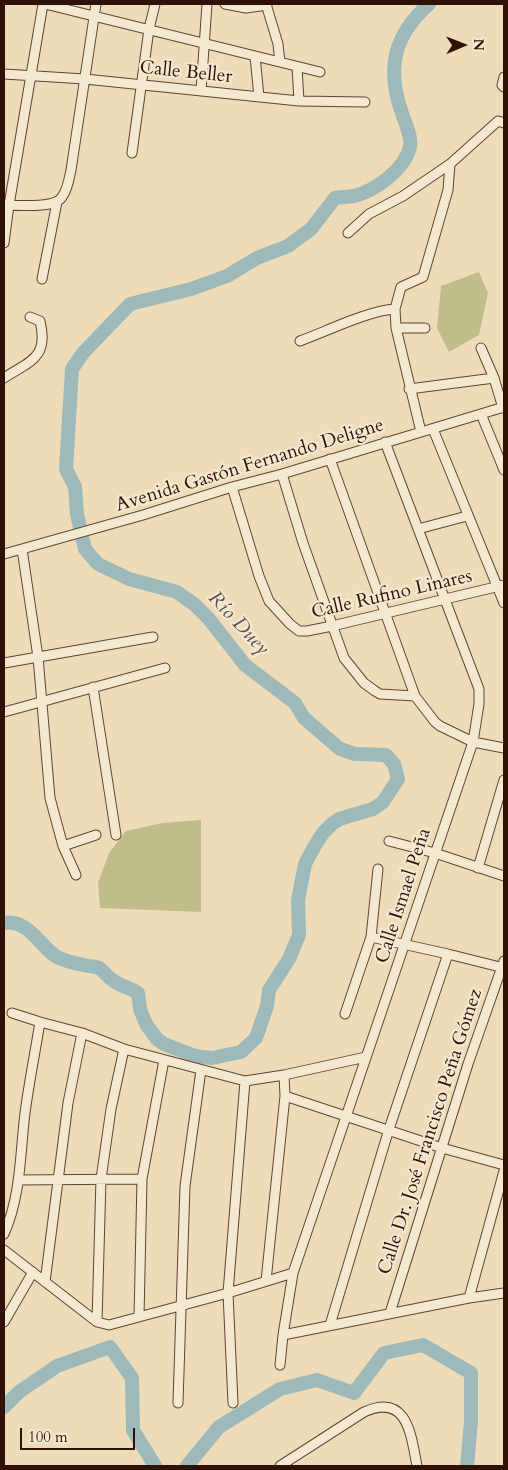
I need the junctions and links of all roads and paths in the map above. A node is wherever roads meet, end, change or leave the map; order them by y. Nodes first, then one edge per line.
1 (44, 4) edge
2 (96, 4) edge
3 (155, 4) edge
4 (207, 4) edge
5 (225, 4) edge
6 (266, 4) edge
7 (94, 16) junction
8 (149, 29) junction
9 (205, 44) junction
10 (255, 56) junction
11 (280, 62) junction
12 (297, 67) junction
13 (320, 72) dead end
14 (4, 74) edge
15 (31, 75) junction
16 (504, 77) edge
17 (85, 80) junction
18 (141, 86) junction
19 (504, 87) edge
20 (200, 91) junction
21 (259, 97) junction
22 (298, 101) junction
23 (365, 102) dead end
24 (504, 123) edge
25 (132, 152) dead end
26 (450, 164) junction
27 (60, 200) junction
28 (6, 205) edge
29 (348, 233) dead end
30 (4, 243) edge
31 (42, 279) dead end
32 (395, 310) junction
33 (30, 317) dead end
34 (396, 328) junction
35 (426, 328) dead end
36 (300, 341) dead end
37 (481, 348) dead end
38 (4, 378) edge
39 (494, 378) junction
40 (409, 389) junction
41 (503, 408) edge
42 (481, 414) junction
43 (433, 429) junction
44 (421, 432) junction
45 (385, 442) junction
46 (330, 460) junction
47 (504, 470) edge
48 (282, 474) junction
49 (232, 487) junction
50 (467, 516) junction
51 (418, 528) junction
52 (22, 550) junction
53 (4, 554) edge
54 (501, 586) edge
55 (444, 599) junction
56 (504, 603) edge
57 (386, 612) junction
58 (332, 626) junction
59 (153, 637) dead end
60 (38, 657) junction
61 (4, 663) edge
62 (165, 668) dead end
63 (93, 687) junction
64 (415, 696) junction
65 (42, 702) junction
66 (4, 712) edge
67 (473, 742) junction
68 (504, 748) edge
69 (504, 780) edge
70 (116, 835) dead end
71 (96, 836) dead end
72 (389, 841) dead end
73 (63, 846) junction
74 (435, 853) junction
75 (478, 868) junction
76 (378, 869) dead end
77 (76, 875) dead end
78 (504, 876) edge
79 (371, 938) junction
80 (405, 946) junction
81 (448, 954) junction
82 (504, 966) edge
83 (12, 1013) dead end
84 (345, 1014) dead end
85 (40, 1022) junction
86 (82, 1033) junction
87 (124, 1049) junction
88 (366, 1057) junction
89 (164, 1060) junction
90 (201, 1070) junction
91 (284, 1075) junction
92 (245, 1081) junction
93 (285, 1096) junction
94 (345, 1116) junction
95 (389, 1129) junction
96 (442, 1148) junction
97 (504, 1166) edge
98 (504, 1171) edge
99 (101, 1179) junction
100 (142, 1179) junction
101 (18, 1180) junction
102 (59, 1180) junction
103 (4, 1234) edge
104 (4, 1250) edge
105 (33, 1272) junction
106 (293, 1273) junction
107 (266, 1281) junction
108 (45, 1282) junction
109 (228, 1293) junction
110 (504, 1293) edge
111 (469, 1298) junction
112 (182, 1306) junction
113 (390, 1313) junction
114 (139, 1317) junction
115 (4, 1322) edge
116 (97, 1322) junction
117 (330, 1325) junction
118 (283, 1335) junction
119 (280, 1365) dead end
120 (178, 1403) dead end
121 (233, 1403) dead end
122 (280, 1466) edge
123 (417, 1466) edge

1 - 7 street
1 - 15 street
2 - 7 street
3 - 8 street
4 - 9 street
5 - 6 street
6 - 11 street
7 - 8 street
7 - 17 street
8 - 9 street
8 - 18 street
9 - 10 street
9 - 20 street
10 - 11 street
10 - 21 street
11 - 12 street
12 - 13 street
12 - 22 street
14 - 15 street, Calle Beller
15 - 17 street, Calle Beller
15 - 28 street
16 - 19 street
17 - 18 street, Calle Beller
17 - 27 street
18 - 20 street, Calle Beller
18 - 25 street
20 - 21 street, Calle Beller
21 - 22 street, Calle Beller
22 - 23 street, Calle Beller
24 - 26 street
26 - 29 street
26 - 32 street
27 - 28 street
27 - 31 street
28 - 30 street
32 - 34 street
32 - 36 street
33 - 38 street
34 - 35 street
34 - 40 street
37 - 39 street
39 - 40 street
39 - 41 street
40 - 44 street
41 - 42 street, Avenida Gastón Fernando Deligne
42 - 43 street, Avenida Gastón Fernando Deligne
42 - 47 street
43 - 44 street, Avenida Gastón Fernando Deligne
43 - 50 street
44 - 45 street, Avenida Gastón Fernando Deligne
45 - 46 street, Avenida Gastón Fernando Deligne
45 - 51 street, Calle Ismael Peña
46 - 48 street, Avenida Gastón Fernando Deligne
46 - 57 street
48 - 49 street, Avenida Gastón Fernando Deligne
48 - 58 street
49 - 52 street, Avenida Gastón Fernando Deligne
49 - 58 street, Calle Rufino Linares
50 - 51 street
50 - 54 street
51 - 55 street, Calle Ismael Peña
52 - 53 street, Avenida Gastón Fernando Deligne
52 - 60 street
54 - 55 street, Calle Rufino Linares
54 - 56 street
55 - 57 street, Calle Rufino Linares
55 - 67 street, Calle Ismael Peña
57 - 58 street, Calle Rufino Linares
57 - 64 street
58 - 64 street
59 - 60 street
60 - 61 street
60 - 65 street
62 - 63 street
63 - 65 street
63 - 70 street
64 - 67 street
65 - 66 street
65 - 73 street
67 - 68 street
67 - 74 street, Calle Ismael Peña
69 - 75 street
71 - 73 street
72 - 74 street
73 - 77 street
74 - 75 street
74 - 80 street, Calle Ismael Peña
75 - 78 street
76 - 79 street
79 - 80 street
79 - 84 street
80 - 81 street
80 - 88 street, Calle Ismael Peña
81 - 82 street
81 - 95 street
82 - 96 street, Calle Dr. José Francisco Peña Gómez
83 - 85 street
85 - 86 street
85 - 101 street
86 - 87 street
86 - 102 street
87 - 89 street
87 - 99 street
88 - 91 street
88 - 94 street, Calle Ismael Peña
89 - 90 street
89 - 100 street
90 - 92 street
90 - 112 street
91 - 92 street
91 - 93 street
92 - 109 street
93 - 94 street
93 - 107 street
94 - 95 street
94 - 106 street, Calle Ismael Peña
95 - 96 street
95 - 117 street
96 - 97 street
96 - 113 street, Calle Dr. José Francisco Peña Gómez
98 - 111 street
99 - 100 street
99 - 102 street
99 - 116 street
100 - 114 street
101 - 102 street
101 - 103 street
102 - 108 street
104 - 105 street
105 - 108 street
105 - 115 street
106 - 107 street
106 - 118 street, Calle Ismael Peña
107 - 109 street
108 - 116 street
109 - 112 street
109 - 121 street
110 - 111 street
111 - 113 street
112 - 114 street
112 - 120 street
113 - 117 street
114 - 116 street
117 - 118 street
118 - 119 street, Calle Ismael Peña
122 - 123 street

